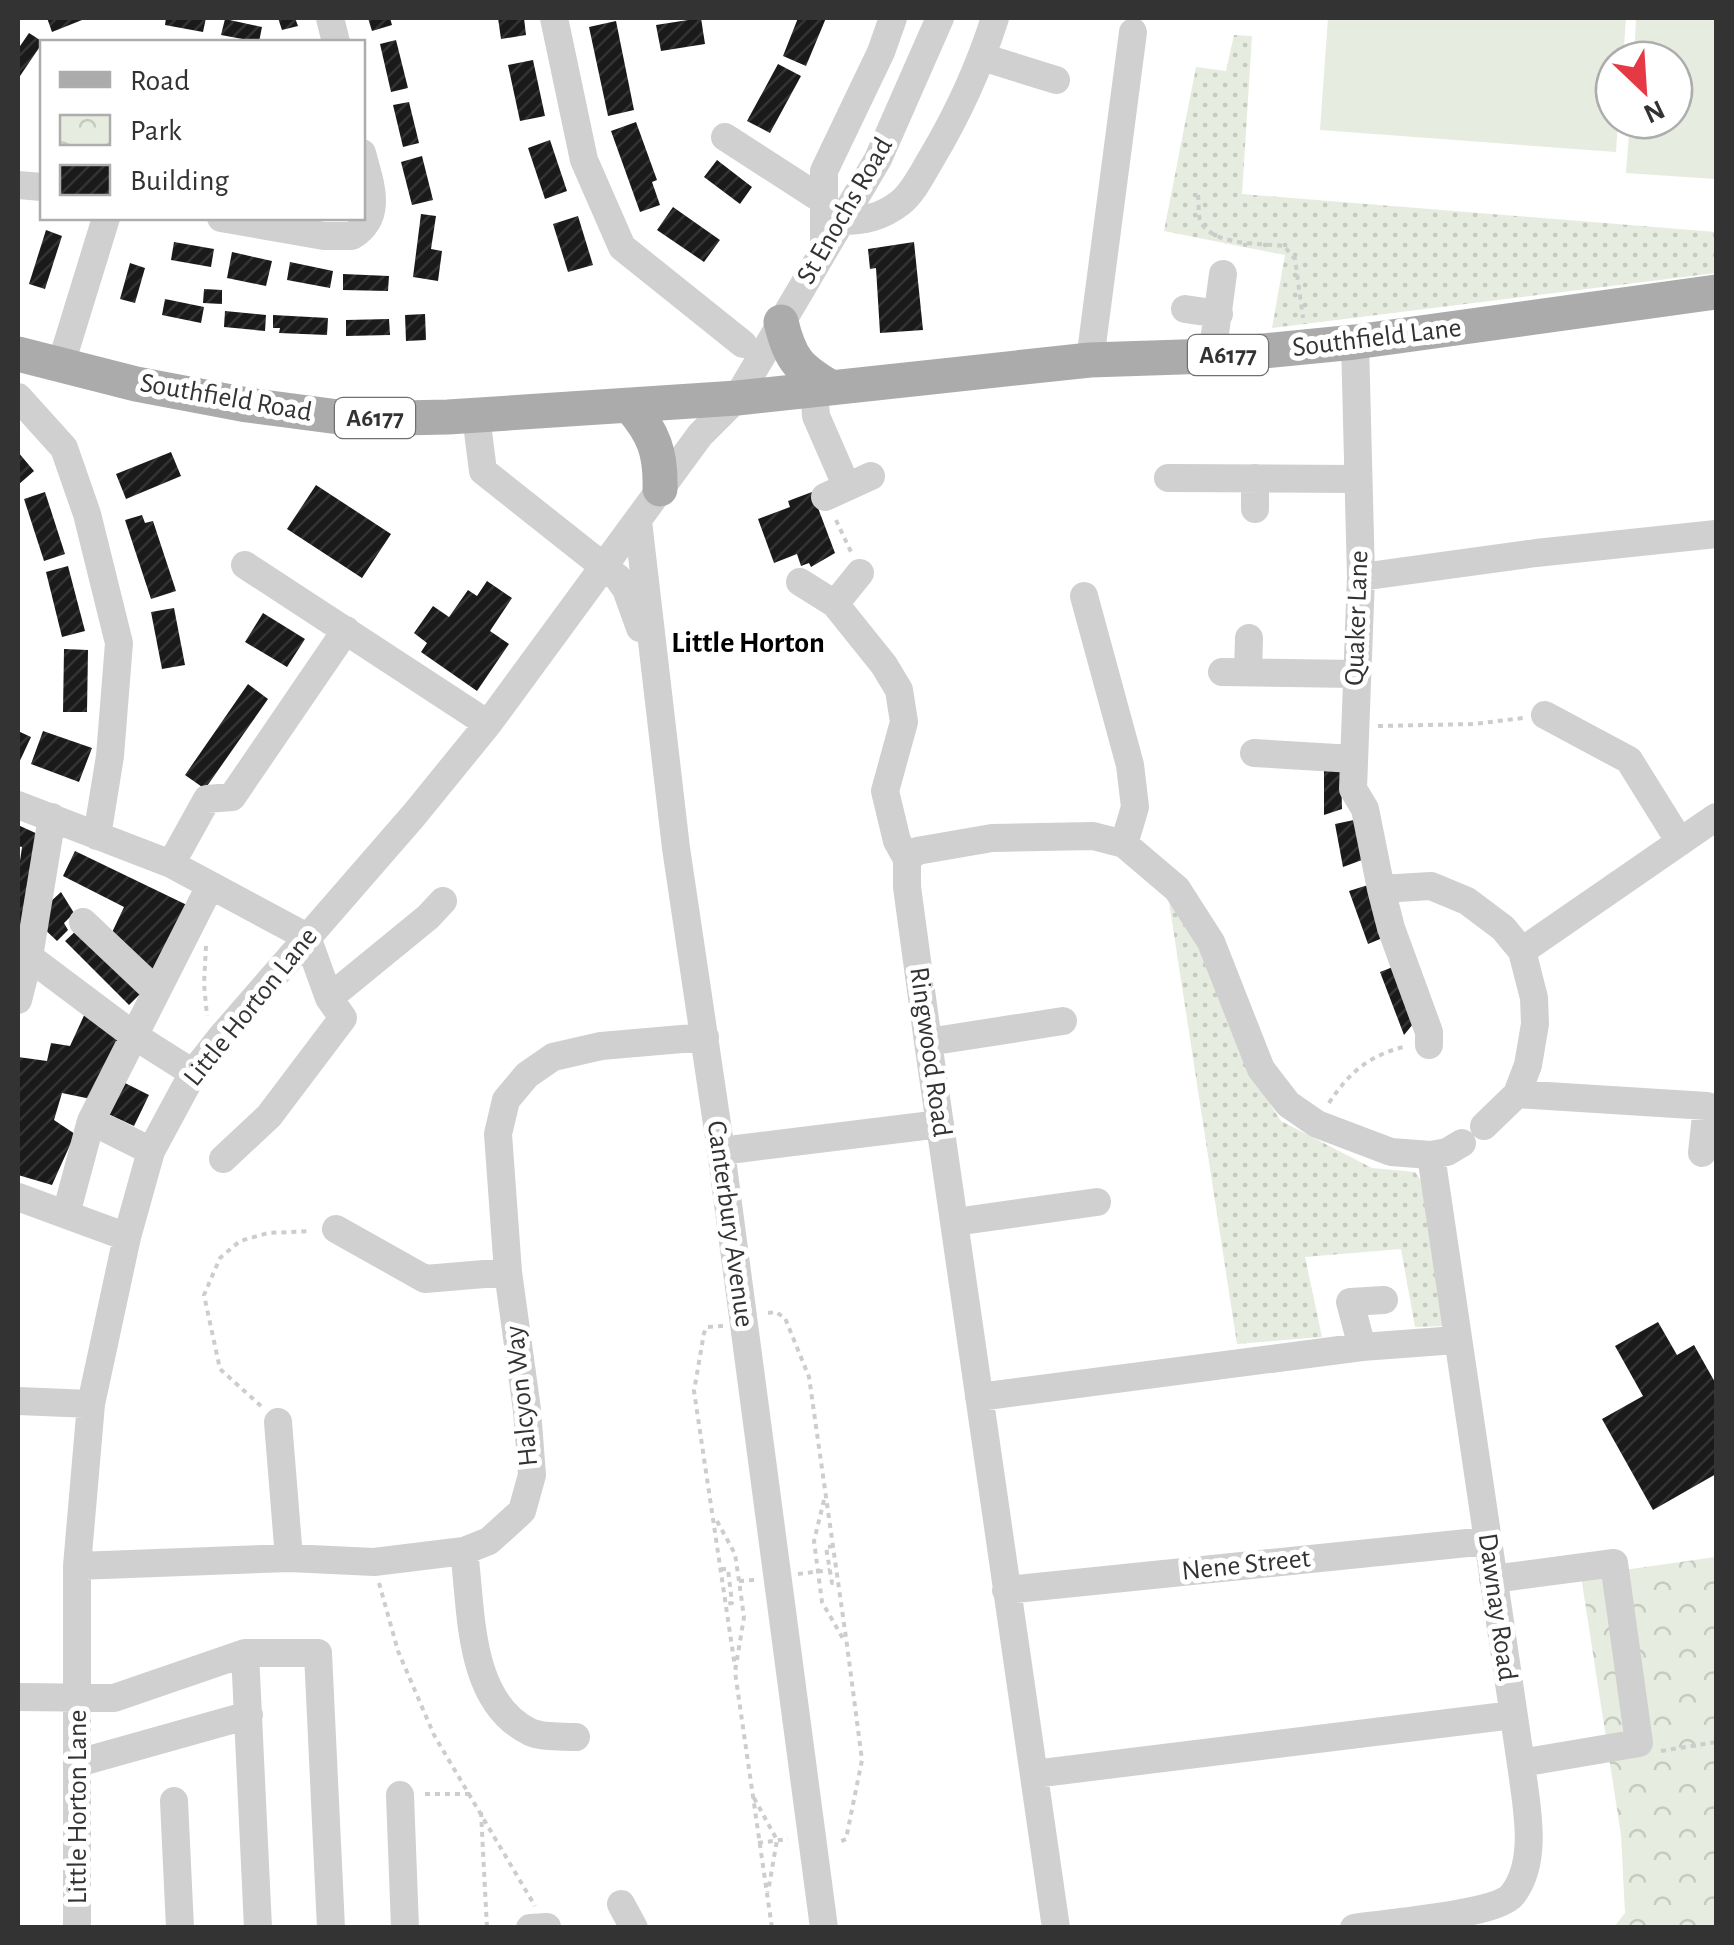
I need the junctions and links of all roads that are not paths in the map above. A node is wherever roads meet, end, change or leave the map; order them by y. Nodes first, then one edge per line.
1 (554, 18) edge
2 (893, 18) edge
3 (940, 18) edge
4 (994, 18) edge
5 (1133, 32) dead end
6 (982, 57) junction
7 (1056, 80) dead end
8 (725, 136) dead end
9 (365, 166) edge
10 (832, 211) junction
11 (105, 220) edge
12 (232, 220) edge
13 (1222, 274) dead end
14 (1716, 292) edge
15 (1185, 309) dead end
16 (1219, 314) junction
17 (785, 315) junction
18 (1354, 342) junction
19 (743, 344) junction
20 (18, 354) edge
21 (1212, 356) junction
22 (1090, 360) junction
23 (61, 364) junction
24 (822, 388) junction
25 (741, 391) junction
26 (18, 398) edge
27 (630, 406) junction
28 (476, 416) junction
29 (1168, 478) dead end
30 (1255, 478) junction
31 (1358, 479) junction
32 (848, 486) road end
33 (660, 489) junction
34 (1255, 509) dead end
35 (638, 521) junction
36 (1716, 534) edge
37 (603, 564) junction
38 (246, 565) dead end
39 (860, 573) road end
40 (1361, 577) junction
41 (800, 582) dead end
42 (1084, 596) dead end
43 (835, 604) junction
44 (574, 607) junction
45 (638, 622) junction
46 (346, 630) junction
47 (1248, 638) dead end
48 (656, 666) junction
49 (1356, 674) junction
50 (1545, 715) road end
51 (488, 724) junction
52 (1254, 753) dead end
53 (1353, 759) junction
54 (18, 805) edge
55 (52, 817) junction
56 (1716, 818) edge
57 (97, 836) junction
58 (1680, 842) junction
59 (1124, 844) junction
60 (908, 859) junction
61 (171, 864) junction
62 (210, 886) junction
63 (1381, 890) junction
64 (443, 900) dead end
65 (83, 922) dead end
66 (307, 937) junction
67 (1522, 951) junction
68 (29, 956) junction
69 (156, 991) junction
70 (329, 998) junction
71 (18, 1000) edge
72 (1063, 1021) dead end
73 (133, 1035) junction
74 (705, 1037) junction
75 (928, 1042) junction
76 (1429, 1045) road end
77 (193, 1073) junction
78 (1517, 1094) junction
79 (1712, 1097) edge
80 (91, 1121) junction
81 (940, 1124) junction
82 (151, 1151) junction
83 (721, 1151) junction
84 (1702, 1153) dead end
85 (1431, 1155) junction
86 (223, 1159) dead end
87 (18, 1196) edge
88 (1096, 1202) dead end
89 (66, 1214) junction
90 (955, 1222) junction
91 (336, 1229) road end
92 (127, 1237) junction
93 (508, 1272) junction
94 (1384, 1300) dead end
95 (1456, 1340) junction
96 (1362, 1347) junction
97 (979, 1397) junction
98 (18, 1401) edge
99 (91, 1404) junction
100 (278, 1422) road end
101 (1487, 1540) junction
102 (464, 1551) junction
103 (289, 1558) junction
104 (77, 1566) junction
105 (1493, 1579) junction
106 (1006, 1590) junction
107 (245, 1653) junction
108 (18, 1696) edge
109 (79, 1696) junction
110 (248, 1714) junction
111 (1512, 1715) junction
112 (576, 1737) dead end
113 (1521, 1762) junction
114 (78, 1764) junction
115 (1034, 1774) junction
116 (400, 1795) road end
117 (174, 1801) dead end
118 (547, 1927) edge
119 (77, 1928) edge
120 (180, 1928) edge
121 (258, 1928) edge
122 (332, 1928) edge
123 (405, 1928) edge
124 (530, 1928) edge
125 (824, 1928) edge
126 (1056, 1928) edge
127 (1354, 1928) edge

1 - 19 street
2 - 10 street
3 - 10 street, St Enochs Road
4 - 6 street
5 - 22 street
6 - 7 street
6 - 10 street
8 - 10 street
9 - 12 street
10 - 17 street, St Enochs Road
11 - 23 street
13 - 16 street
14 - 18 main road, Southfield Lane / A6177
15 - 16 street
16 - 21 street
17 - 19 street
17 - 24 main road
17 - 25 street, St Enochs Road
18 - 21 main road, Southfield Lane / A6177
18 - 31 street, Quaker Lane
19 - 25 street
20 - 23 main road, Southfield Road / A6177
21 - 22 main road, Southfield Lane / A6177
22 - 24 main road, Southfield Lane / A6177
23 - 28 main road, Southfield Road / A6177
24 - 25 main road, Southfield Lane / A6177
24 - 32 street
25 - 27 main road, Southfield Road / A6177
25 - 33 street, Little Horton Lane
26 - 57 street
27 - 28 main road, Southfield Road / A6177
27 - 33 main road
28 - 37 street
29 - 30 street
30 - 31 street
30 - 34 street
31 - 40 street, Quaker Lane
33 - 35 street, Little Horton Lane
35 - 37 street, Little Horton Lane
35 - 48 street, Canterbury Avenue
36 - 40 street
37 - 44 street, Little Horton Lane
37 - 45 street
38 - 46 street
39 - 43 street
40 - 49 street, Quaker Lane
41 - 43 street, Ringwood Road
42 - 59 street
43 - 60 street, Ringwood Road
44 - 45 street
44 - 51 street, Little Horton Lane
45 - 48 street
46 - 51 street
46 - 61 street
47 - 49 street
48 - 74 street, Canterbury Avenue
49 - 53 street, Quaker Lane
50 - 58 street
51 - 66 street, Little Horton Lane
52 - 53 street
53 - 63 street, Quaker Lane
54 - 55 street
55 - 57 street
55 - 68 street
56 - 58 street
57 - 61 street
58 - 67 street
59 - 60 street
59 - 85 street
60 - 75 street, Ringwood Road
61 - 62 street
62 - 66 street
62 - 69 street
63 - 67 street
63 - 76 street, Quaker Lane
64 - 70 street
65 - 69 street
66 - 70 street
66 - 77 street, Little Horton Lane
67 - 78 street
68 - 71 street
68 - 73 street
69 - 73 street
70 - 86 street
72 - 75 street
73 - 77 street
73 - 80 street
74 - 83 street, Canterbury Avenue
74 - 93 street, Halcyon Way
75 - 81 street, Ringwood Road
77 - 82 street, Little Horton Lane
78 - 79 street
78 - 85 street
79 - 84 street
80 - 82 street
80 - 89 street
81 - 83 street
81 - 90 street, Ringwood Road
82 - 92 street, Little Horton Lane
83 - 125 street, Canterbury Avenue
85 - 95 street, Dawnay Road
87 - 89 street
88 - 90 street
89 - 92 street
90 - 97 street, Ringwood Road
91 - 93 street
92 - 99 street, Little Horton Lane
93 - 102 street, Halcyon Way
94 - 96 street
95 - 96 street
95 - 101 street, Dawnay Road
96 - 97 street
97 - 106 street, Ringwood Road
98 - 99 street
99 - 104 street, Little Horton Lane
100 - 103 street
101 - 105 street, Dawnay Road
101 - 106 street, Nene Street
102 - 103 street, Halcyon Way
102 - 112 street
103 - 104 street, Halcyon Way
104 - 109 street, Little Horton Lane
105 - 111 street, Dawnay Road
105 - 113 street
106 - 115 street, Ringwood Road
107 - 109 street
107 - 110 street
107 - 122 street
108 - 109 street
109 - 114 street, Little Horton Lane
110 - 114 street
110 - 121 street
111 - 113 street, Dawnay Road
111 - 115 street
113 - 127 street, Dawnay Road
114 - 119 street, Little Horton Lane
115 - 126 street, Ringwood Road
116 - 123 street
117 - 120 street
118 - 124 street

